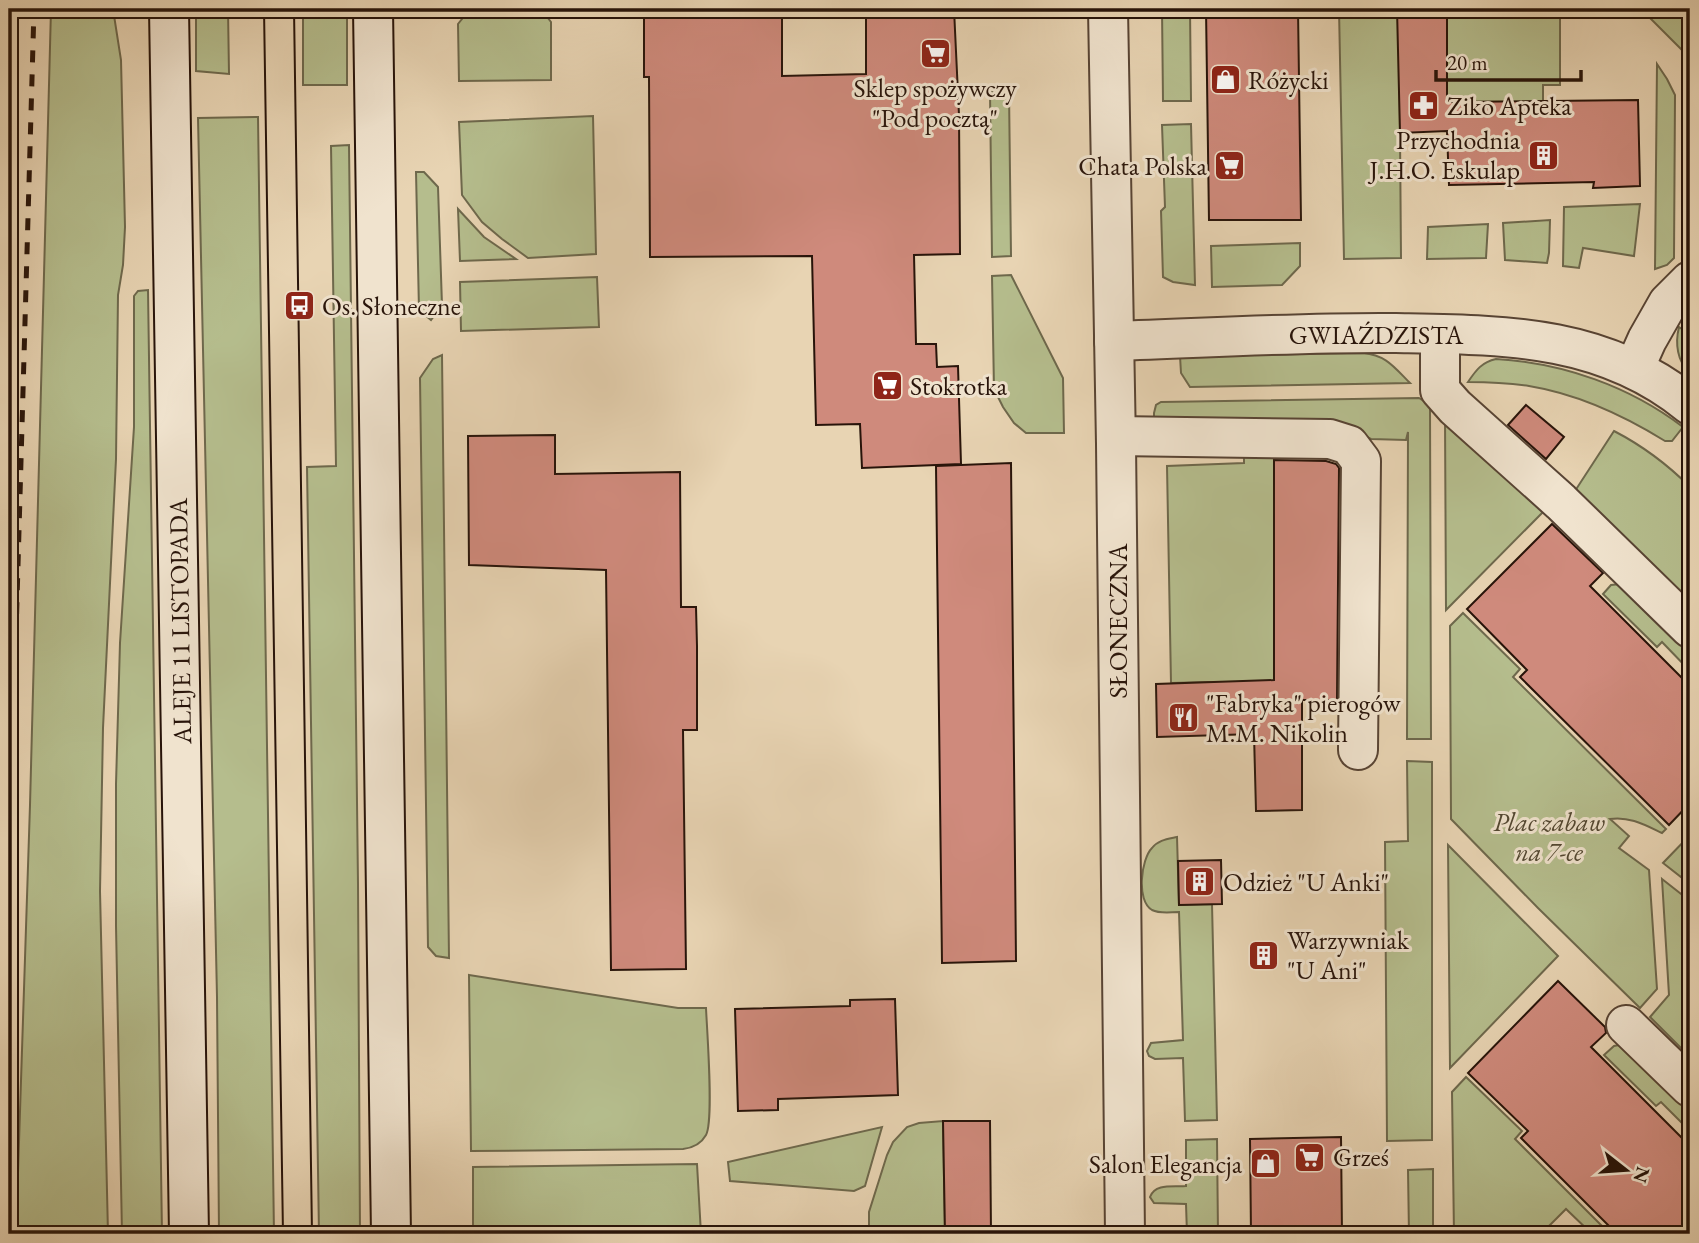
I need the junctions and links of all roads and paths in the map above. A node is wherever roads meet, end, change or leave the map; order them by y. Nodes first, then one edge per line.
1 (169, 9) edge
2 (373, 9) edge
3 (1108, 9) edge
4 (1690, 281) edge
5 (1440, 334) junction
6 (1114, 341) junction
7 (1634, 369) junction
8 (1690, 405) edge
9 (1116, 436) junction
10 (1690, 628) edge
11 (1358, 750) dead end
12 (1626, 1025) dead end
13 (1690, 1087) edge
14 (189, 1234) edge
15 (391, 1234) edge
16 (1125, 1234) edge

1 - 14 street, ALEJE 11 LISTOPADA
2 - 15 street
3 - 6 street, SŁONECZNA
4 - 7 street
5 - 6 street, GWIAŹDZISTA
5 - 7 street, GWIAŹDZISTA
5 - 10 street
6 - 9 street, SŁONECZNA
7 - 8 street, GWIAŹDZISTA
9 - 11 street
9 - 16 street, SŁONECZNA
12 - 13 street

